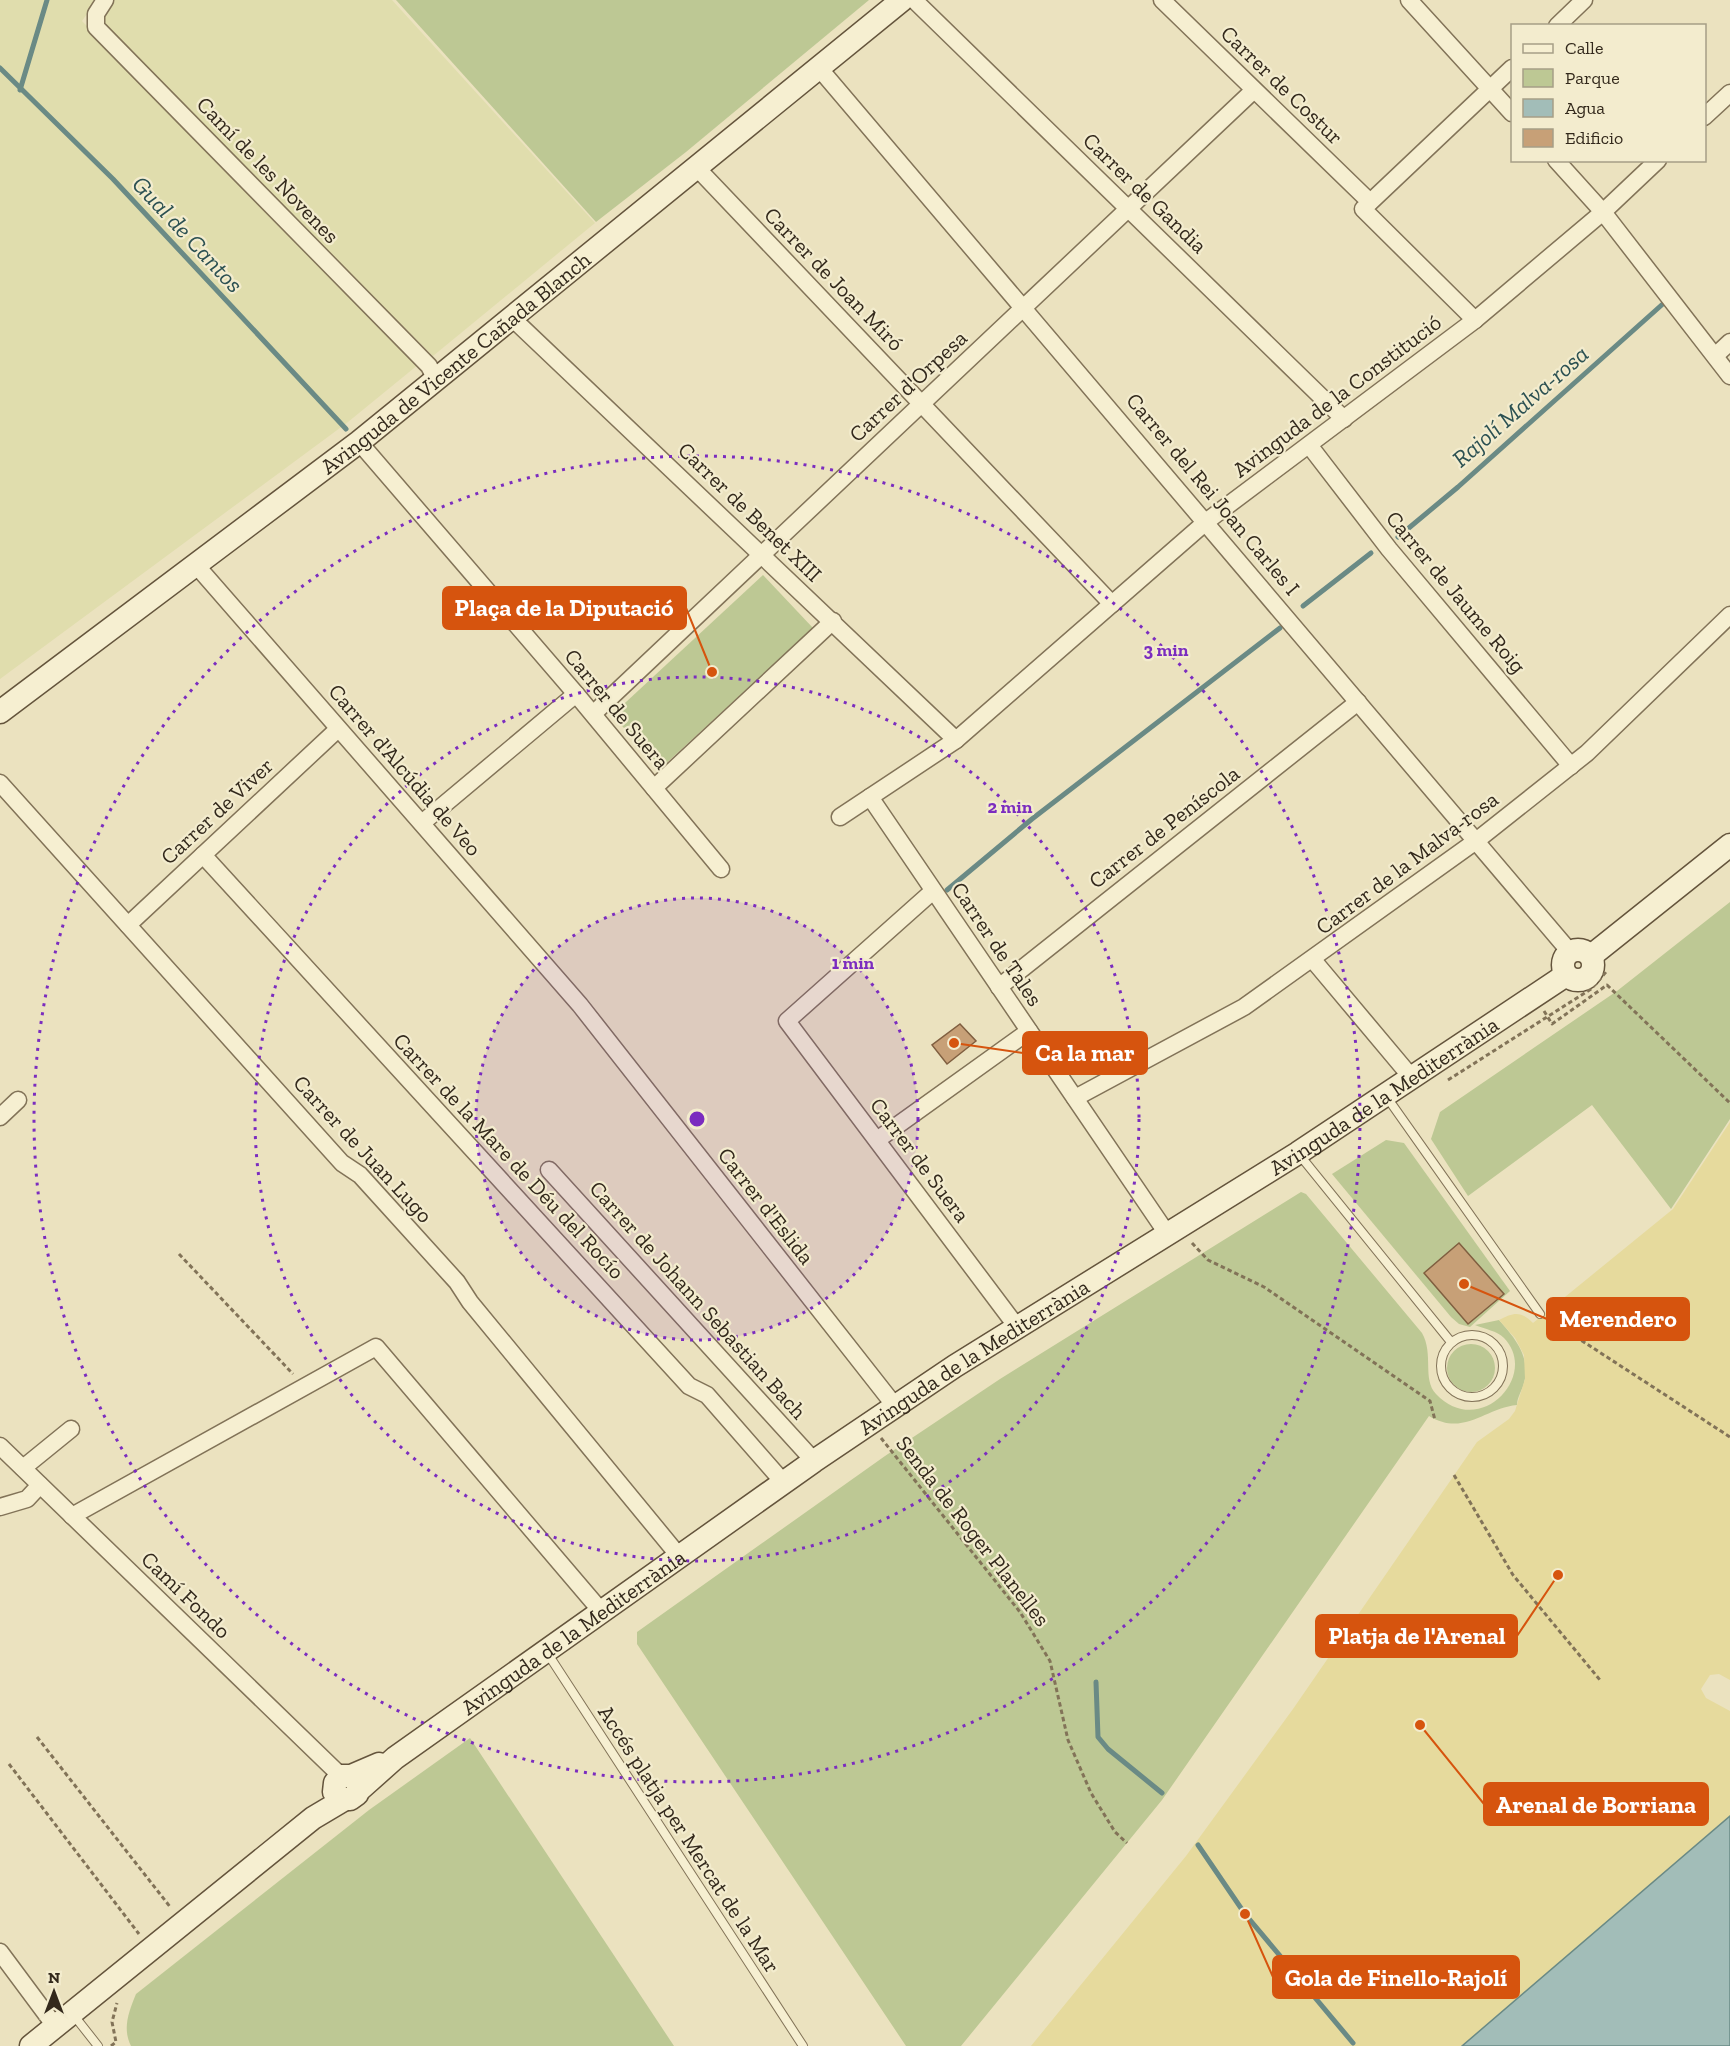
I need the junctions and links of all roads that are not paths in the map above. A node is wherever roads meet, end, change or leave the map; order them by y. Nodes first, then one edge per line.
1 (105, 0) edge
2 (902, 0) edge
3 (914, 0) edge
4 (1162, 0) edge
5 (1409, 0) edge
6 (1584, 0) edge
7 (1559, 24) edge
8 (819, 68) junction
9 (1511, 69) edge
10 (1490, 89) junction
11 (1254, 90) junction
12 (1730, 93) edge
13 (1511, 112) edge
14 (1706, 115) edge
15 (1558, 162) edge
16 (1656, 162) edge
17 (697, 168) junction
18 (1366, 206) junction
19 (1128, 209) junction
20 (1603, 212) junction
21 (1024, 308) junction
22 (512, 318) junction
23 (1476, 320) junction
24 (1730, 342) edge
25 (1715, 356) junction
26 (432, 373) junction
27 (1730, 376) edge
28 (922, 403) junction
29 (1344, 419) junction
30 (359, 442) junction
31 (1309, 445) junction
32 (1207, 522) junction
33 (762, 554) junction
34 (196, 565) junction
35 (1112, 604) junction
36 (1730, 615) edge
37 (833, 621) junction
38 (576, 694) junction
39 (1358, 702) junction
40 (0, 712) edge
41 (593, 714) junction
42 (338, 729) junction
43 (956, 740) junction
44 (1571, 766) junction
45 (0, 783) edge
46 (654, 788) junction
47 (870, 797) junction
48 (840, 817) dead end
49 (422, 824) junction
50 (1476, 841) junction
51 (1730, 845) edge
52 (203, 855) junction
53 (721, 870) dead end
54 (933, 891) junction
55 (128, 925) junction
56 (1589, 959) junction
57 (1313, 960) junction
58 (999, 987) junction
59 (580, 1005) joint
60 (1029, 1031) junction
61 (1412, 1078) junction
62 (1386, 1095) junction
63 (1075, 1098) junction
64 (18, 1100) dead end
65 (0, 1117) edge
66 (877, 1140) junction
67 (1298, 1153) junction
68 (549, 1170) dead end
69 (1178, 1237) junction
70 (1540, 1314) road end
71 (1017, 1327) junction
72 (1451, 1342) junction
73 (895, 1406) junction
74 (71, 1429) dead end
75 (0, 1446) edge
76 (814, 1461) junction
77 (23, 1468) junction
78 (784, 1483) junction
79 (40, 1485) junction
80 (0, 1507) edge
81 (72, 1516) junction
82 (679, 1556) junction
83 (601, 1611) junction
84 (546, 1651) junction
85 (346, 1787) junction
86 (0, 1952) edge
87 (63, 2020) junction
88 (31, 2046) edge
89 (98, 2046) edge
90 (803, 2046) edge

1 - 26 street, Camí de les Novenes
2 - 8 street, Avinguda de Vicente Cañada Blanch
3 - 19 street, Carrer de Gandia
4 - 11 street, Carrer de Costur
5 - 10 street
6 - 7 street
8 - 17 street, Avinguda de Vicente Cañada Blanch
8 - 21 street, Carrer del Rei Joan Carles I
9 - 10 street
10 - 13 street
10 - 18 street
11 - 18 street, Carrer de Costur
11 - 19 street, Carrer d'Orpesa
12 - 14 street
15 - 20 street
16 - 20 street, Avinguda de la Constitució
17 - 22 street, Avinguda de Vicente Cañada Blanch
17 - 28 street, Carrer de Joan Miró
18 - 23 street, Carrer de Costur
19 - 21 street, Carrer d'Orpesa
19 - 29 street, Carrer de Gandia
20 - 23 street, Avinguda de la Constitució
20 - 25 street
21 - 28 street, Carrer d'Orpesa
21 - 32 street, Carrer del Rei Joan Carles I
22 - 26 street, Avinguda de Vicente Cañada Blanch
22 - 33 street, Carrer de Benet XIII
23 - 29 street, Avinguda de la Constitució
24 - 25 street
25 - 27 street
26 - 30 street, Avinguda de Vicente Cañada Blanch
28 - 33 street, Carrer d'Orpesa
28 - 35 street, Carrer de Joan Miró
29 - 31 street, Avinguda de la Constitució
30 - 34 street, Avinguda de Vicente Cañada Blanch
30 - 38 street, Carrer de Suera
31 - 32 street, Avinguda de la Constitució
31 - 44 street, Carrer de Jaume Roig
32 - 35 street, Avinguda de la Constitució
32 - 39 street, Carrer del Rei Joan Carles I
33 - 37 street, Carrer de Benet XIII
33 - 41 street, Carrer d'Orpesa
34 - 40 street, Avinguda de Vicente Cañada Blanch
34 - 42 street, Carrer d'Alcúdia de Veo
35 - 43 street, Avinguda de la Constitució
36 - 44 street, Carrer de la Malva-rosa
37 - 43 street, Carrer de Benet XIII
37 - 46 street
38 - 41 street, Carrer de Suera
38 - 49 street
39 - 50 street, Carrer del Rei Joan Carles I
39 - 58 street, Carrer de Peníscola
41 - 46 street, Carrer de Suera
42 - 49 street, Carrer d'Alcúdia de Veo
42 - 52 street, Carrer de Viver
43 - 47 street, Avinguda de la Constitució
44 - 50 street, Carrer de la Malva-rosa
45 - 55 street, Carrer de Juan Lugo
46 - 53 street, Carrer de Suera
47 - 48 street, Avinguda de la Constitució
47 - 54 street, Carrer de Tales
49 - 59 street, Carrer d'Alcúdia de Veo
50 - 56 street, Carrer del Rei Joan Carles I
50 - 57 street, Carrer de la Malva-rosa
51 - 56 street
52 - 55 street, Carrer de Viver
52 - 78 street, Carrer de la Mare de Déu del Rocío
54 - 58 street, Carrer de Tales
54 - 66 street, Carrer de Suera
55 - 82 street, Carrer de Juan Lugo
56 - 61 street, Avinguda de la Mediterrània
57 - 61 street
57 - 63 street, Carrer de la Malva-rosa
58 - 60 street, Carrer de Tales
59 - 73 street, Carrer d'Eslida
60 - 63 street, Carrer de Tales
60 - 66 street
61 - 62 street, Avinguda de la Mediterrània
62 - 67 street, Avinguda de la Mediterrània
62 - 70 lane
63 - 69 street, Carrer de Tales
64 - 65 street
66 - 71 street, Carrer de Suera
67 - 69 street, Avinguda de la Mediterrània
67 - 72 lane
68 - 76 street, Carrer de Johann Sebastian Bach
69 - 71 street, Avinguda de la Mediterrània
71 - 73 street, Avinguda de la Mediterrània
72 - 72 lane
73 - 76 street, Avinguda de la Mediterrània
74 - 77 street
75 - 77 street, Camí Fondo
76 - 78 street, Avinguda de la Mediterrània
77 - 79 street, Camí Fondo
78 - 82 street, Avinguda de la Mediterrània
79 - 80 street
79 - 81 street, Camí Fondo
81 - 83 street
81 - 85 street, Camí Fondo
82 - 83 street, Avinguda de la Mediterrània
83 - 84 street, Avinguda de la Mediterrània
84 - 85 street, Avinguda de la Mediterrània
84 - 90 lane, Accés platja per Mercat de la Mar
85 - 87 street, Avinguda de la Mediterrània
86 - 87 street
87 - 88 street, Avinguda de la Mediterrània
87 - 89 lane

